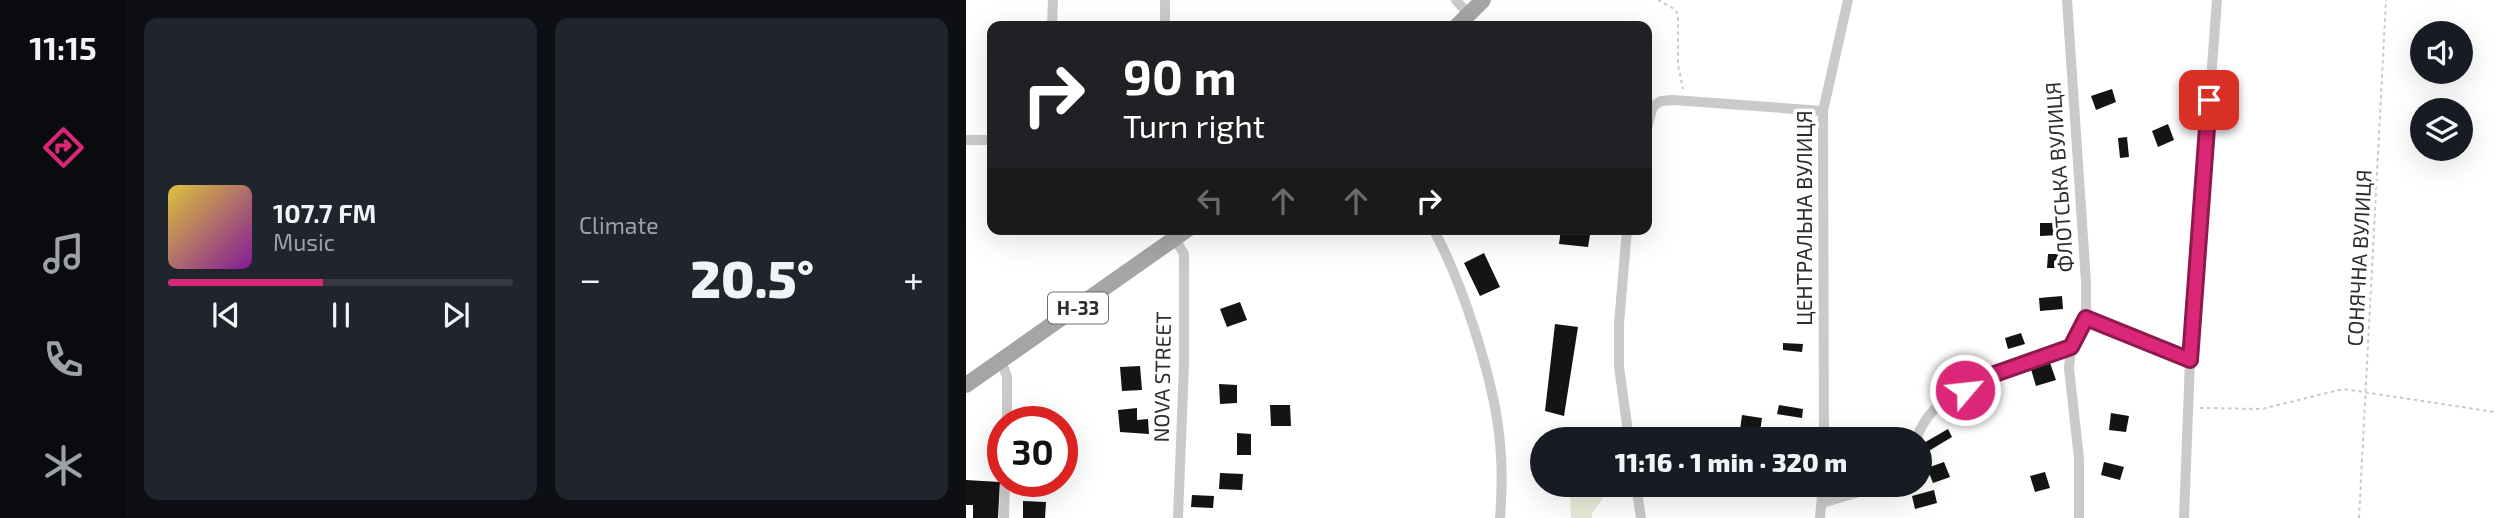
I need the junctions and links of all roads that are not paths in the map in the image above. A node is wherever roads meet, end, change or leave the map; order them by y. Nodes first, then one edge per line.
1 (1053, 0) edge
2 (1165, 0) edge
3 (1457, 0) edge
4 (1483, 0) edge
5 (1848, 0) edge
6 (2067, 0) edge
7 (2217, 0) edge
8 (1463, 20) edge
9 (1052, 21) edge
10 (1164, 21) edge
11 (1823, 111) junction
12 (1652, 112) edge
13 (966, 140) edge
14 (987, 140) edge
15 (1181, 235) edge
16 (1182, 235) edge
17 (1436, 235) edge
18 (1626, 235) edge
19 (2086, 318) junction
20 (2071, 347) junction
21 (1001, 360) junction
22 (2190, 360) junction
23 (966, 385) edge
24 (1007, 406) edge
25 (1627, 427) edge
26 (1825, 427) edge
27 (1922, 427) edge
28 (1005, 497) edge
29 (1638, 497) edge
30 (1822, 497) edge
31 (1842, 497) edge
32 (1822, 503) junction
33 (1004, 518) edge
34 (1178, 518) edge
35 (1500, 518) edge
36 (1641, 518) edge
37 (1820, 518) edge
38 (2079, 518) edge
39 (2184, 518) edge

1 - 9 street
2 - 10 street
3 - 8 street
4 - 8 main road
5 - 11 street, ЦЕНТРАЛЬНА ВУЛИЦЯ
6 - 19 street, ФЛОТСЬКА ВУЛИЦЯ
7 - 22 street
11 - 12 street
11 - 26 street, ЦЕНТРАЛЬНА ВУЛИЦЯ
13 - 14 street
15 - 21 main road, Н-33
16 - 34 street, NOVA STREET
17 - 35 street
18 - 25 street
19 - 20 street, ФЛОТСЬКА ВУЛИЦЯ
19 - 22 street
20 - 27 street
20 - 38 street, ФЛОТСЬКА ВУЛИЦЯ
21 - 23 main road, Н-33
21 - 24 street
22 - 39 street
28 - 33 street
29 - 36 street
30 - 32 street
31 - 32 street
32 - 37 street

